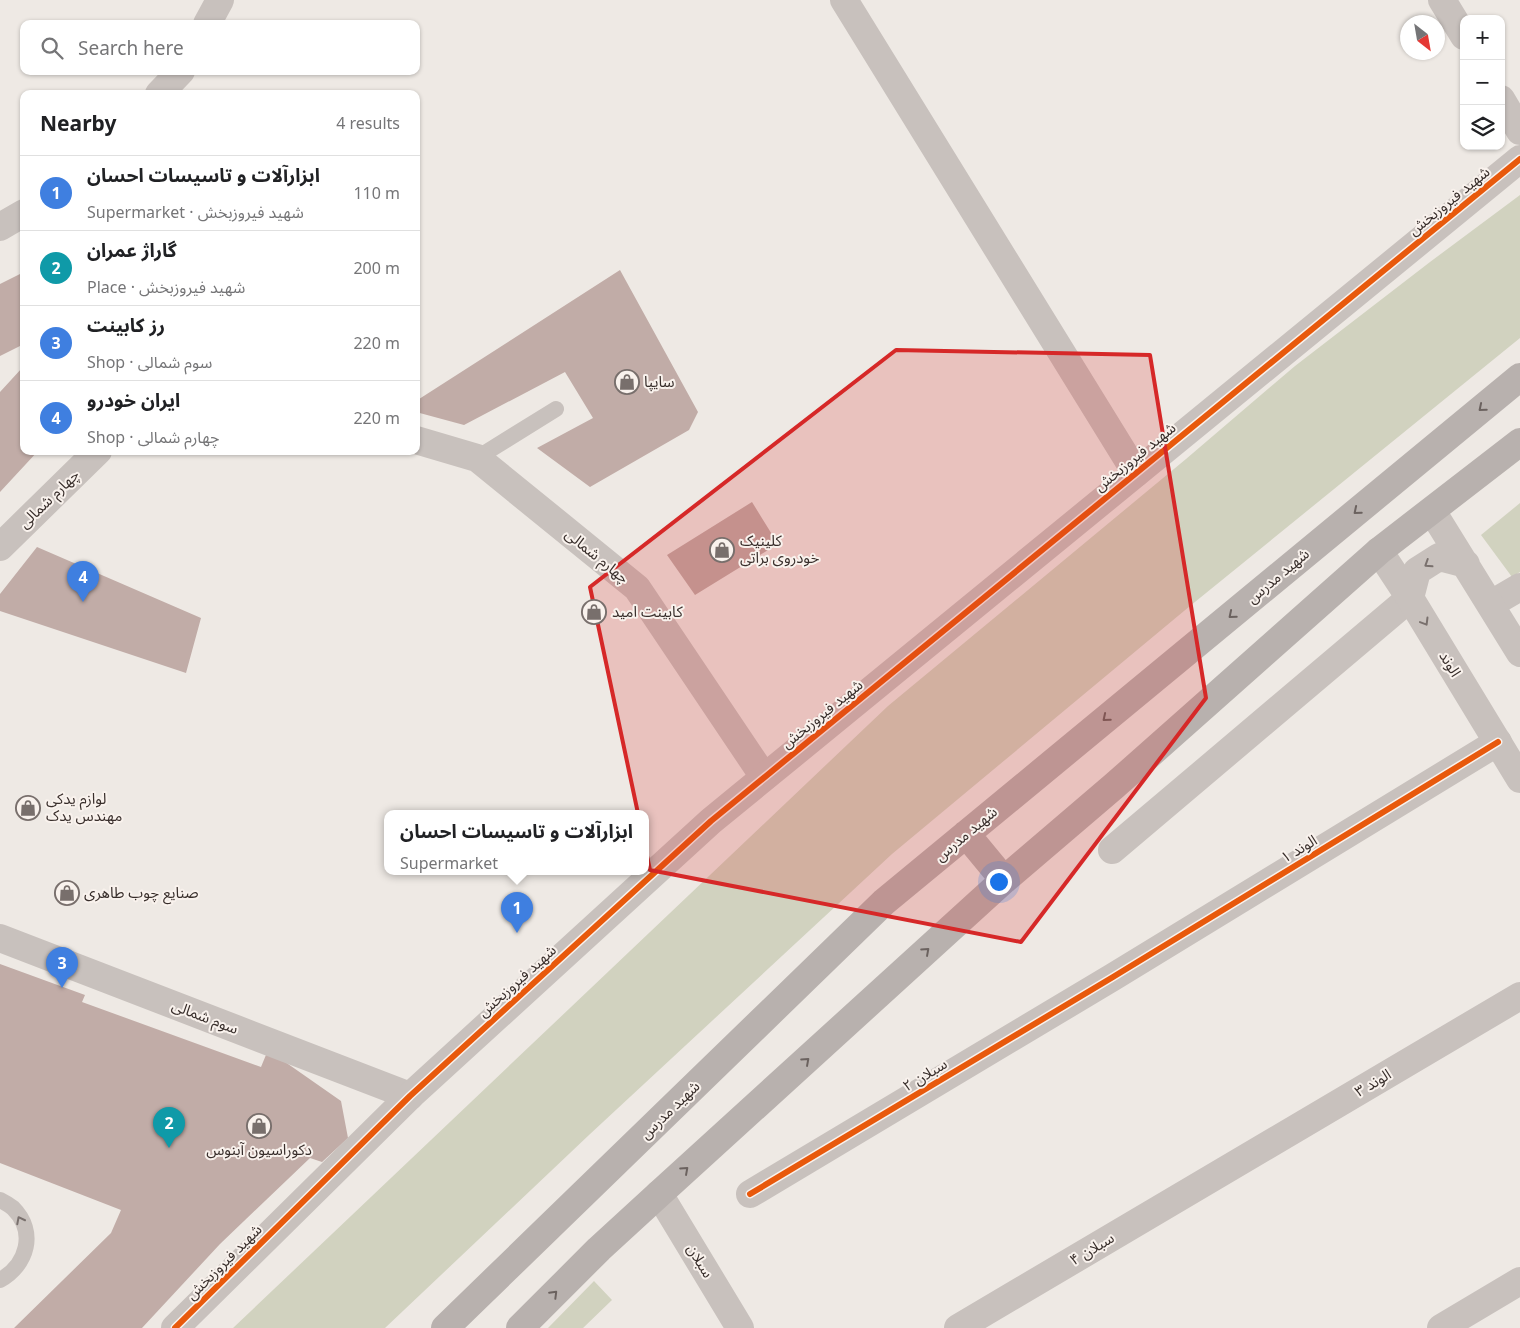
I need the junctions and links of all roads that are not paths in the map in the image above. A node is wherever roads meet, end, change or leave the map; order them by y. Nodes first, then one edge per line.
1 (220, 0) edge
2 (844, 0) edge
3 (1442, 0) edge
4 (209, 20) edge
5 (1460, 29) edge
6 (177, 75) edge
7 (163, 90) edge
8 (1505, 105) edge
9 (1520, 130) edge
10 (1520, 159) edge
11 (20, 215) edge
12 (0, 227) edge
13 (1520, 377) edge
14 (556, 410) dead end
15 (420, 441) edge
16 (1520, 442) edge
17 (94, 455) edge
18 (477, 458) junction
19 (1136, 473) junction
20 (1432, 510) junction
21 (0, 547) edge
22 (1379, 551) junction
23 (1466, 564) junction
24 (1520, 587) edge
25 (1410, 598) junction
26 (1491, 604) junction
27 (1520, 653) edge
28 (1498, 742) junction
29 (1517, 769) edge
30 (764, 777) junction
31 (966, 834) junction
32 (1112, 850) dead end
33 (1004, 880) junction
34 (0, 938) edge
35 (1113, 977) joint
36 (1520, 996) edge
37 (410, 1096) junction
38 (1226, 1169) joint
39 (659, 1194) junction
40 (750, 1194) dead end
41 (0, 1200) edge
42 (0, 1280) edge
43 (1520, 1282) edge
44 (175, 1328) edge
45 (445, 1328) edge
46 (520, 1328) edge
47 (740, 1328) edge
48 (958, 1328) edge
49 (1441, 1328) edge

1 - 4 street
2 - 19 street
3 - 5 street
6 - 7 street
8 - 9 street
10 - 19 street, شهید فیروزبخش
11 - 12 street
13 -> 31 main road, شهید مدرس
14 - 18 lane
15 - 18 street, چهارم شمالی
16 - 20 main road
17 - 21 street, چهارم شمالی
18 - 30 street, چهارم شمالی
19 - 30 street, شهید فیروزبخش
20 - 22 main road
20 - 23 street
22 - 25 street, الوند
22 - 33 main road
23 -> 25 street
23 - 26 street
24 - 26 street
25 -> 28 street, الوند
25 - 32 street
26 - 27 street
28 - 29 street, الوند
28 - 35 street, الوند ۱
30 - 37 street, شهید فیروزبخش
31 - 33 main road
31 - 45 main road, شهید مدرس
39 -> 33 main road
34 - 37 street, سوم شمالی
35 - 40 street, سبلان ۲
36 - 38 street, الوند ۳
37 - 44 street, شهید فیروزبخش
38 - 48 street, سبلان ۴
46 -> 39 main road
39 - 47 street, سبلان
42 -> 41 lane
43 - 49 street

